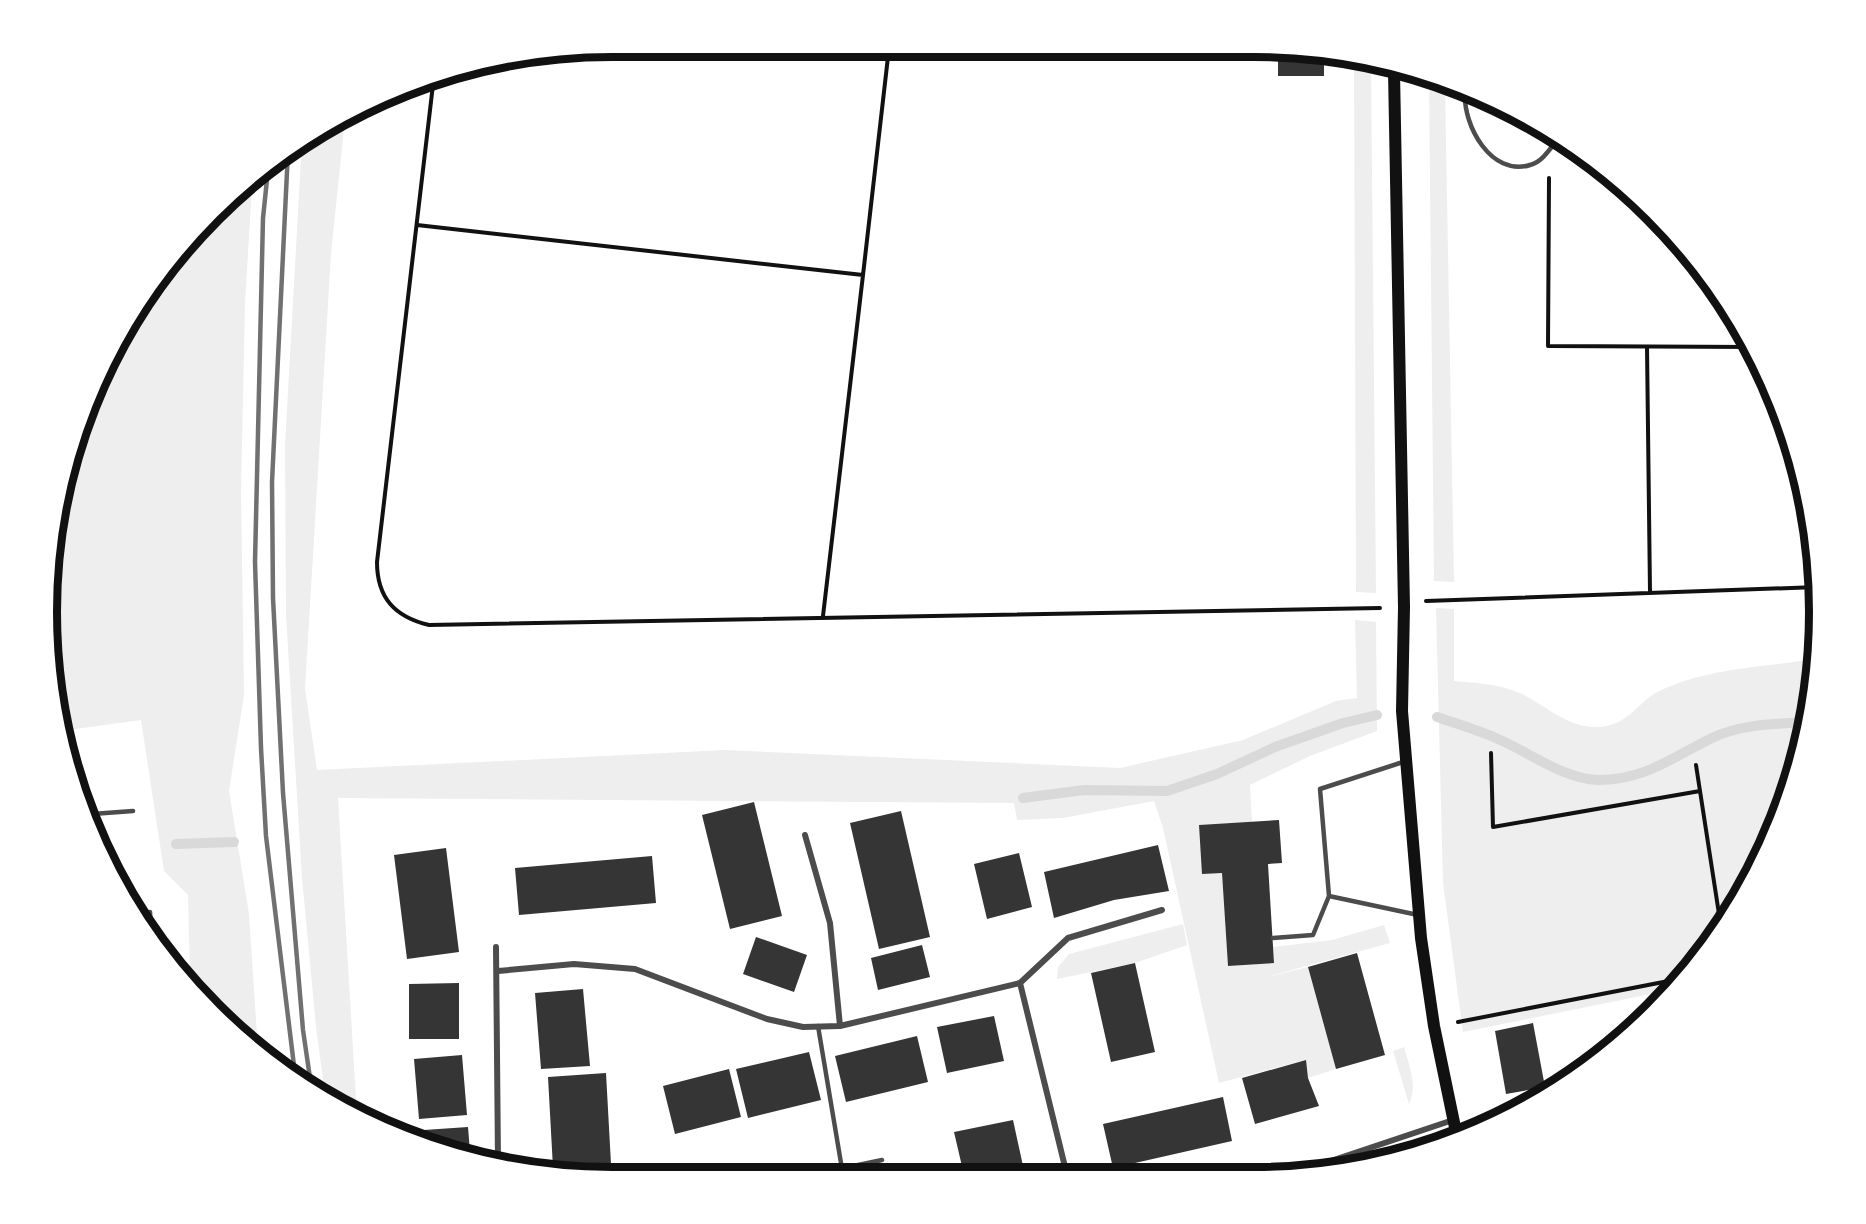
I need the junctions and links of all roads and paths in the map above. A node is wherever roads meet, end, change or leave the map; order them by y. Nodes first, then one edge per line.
1 (888, 57) edge
2 (1394, 75) edge
3 (433, 86) edge
4 (1466, 99) edge
5 (1553, 145) edge
6 (1545, 156) junction
7 (417, 225) junction
8 (863, 274) junction
9 (1647, 347) junction
10 (1741, 347) edge
11 (1808, 587) edge
12 (1650, 592) junction
13 (1404, 607) junction
14 (823, 616) junction
15 (1491, 753) dead end
16 (1406, 761) junction
17 (1696, 765) dead end
18 (1700, 792) junction
19 (133, 811) dead end
20 (95, 814) edge
21 (805, 835) dead end
22 (1329, 896) junction
23 (1162, 910) dead end
24 (1719, 914) edge
25 (1418, 915) junction
26 (1273, 938) dead end
27 (496, 947) dead end
28 (498, 971) junction
29 (1668, 981) edge
30 (1020, 983) junction
31 (818, 1026) junction
32 (840, 1026) junction
33 (1434, 1026) junction
34 (1454, 1120) junction
35 (1456, 1129) edge
36 (498, 1155) edge
37 (882, 1160) dead end
38 (1330, 1161) edge
39 (842, 1167) edge
40 (851, 1167) edge
41 (1065, 1167) edge

1 - 8 path
2 - 13 main road
3 - 7 path
4 - 6 lane
5 - 6 lane
6 - 9 path
7 - 8 path
7 - 14 path
8 - 14 path
9 - 10 path
9 - 12 path
11 - 12 path
12 - 13 path
13 - 14 path
13 - 16 main road
15 - 18 path
16 - 22 lane
16 - 25 main road
17 - 18 path
18 - 24 path
19 - 20 lane
21 - 32 street
22 - 25 lane
22 - 26 lane
23 - 30 street
25 - 33 main road
27 - 28 street
28 - 31 street
28 - 36 street
29 - 33 path
30 - 32 street
30 - 41 street
31 - 32 street
31 - 39 lane
33 - 34 main road
34 - 35 main road
34 - 38 street
37 - 40 lane

